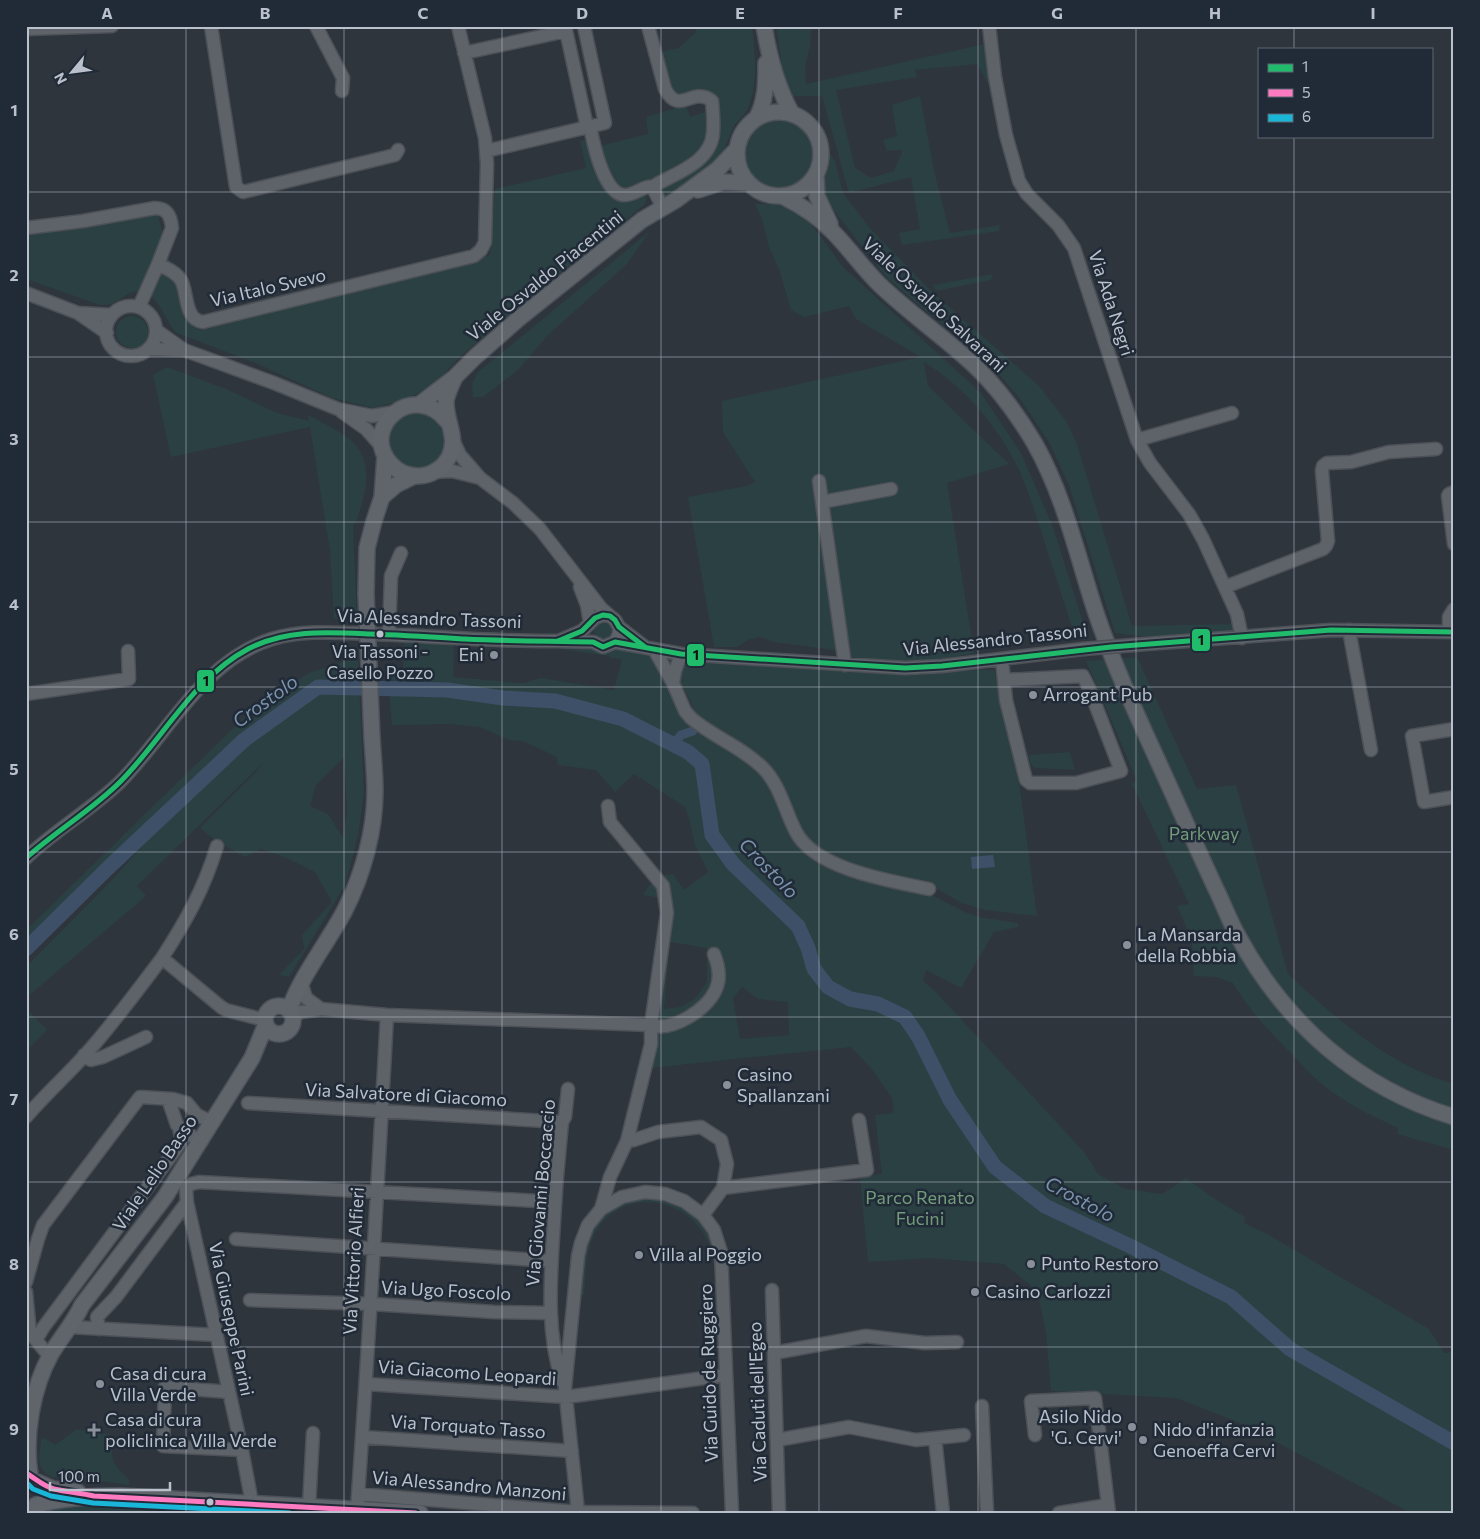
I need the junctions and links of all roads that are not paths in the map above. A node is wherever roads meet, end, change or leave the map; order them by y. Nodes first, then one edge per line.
1 (108, 26) edge
2 (211, 26) edge
3 (316, 26) edge
4 (458, 26) edge
5 (584, 26) edge
6 (648, 26) edge
7 (764, 26) edge
8 (989, 26) edge
9 (568, 28) edge
10 (26, 29) edge
11 (766, 42) junction
12 (464, 52) junction
13 (342, 91) dead end
14 (792, 114) junction
15 (756, 119) junction
16 (590, 126) junction
17 (398, 150) dead end
18 (736, 150) junction
19 (486, 151) junction
20 (816, 175) junction
21 (747, 183) junction
22 (656, 187) junction
23 (784, 196) junction
24 (669, 204) junction
25 (26, 228) edge
26 (834, 232) junction
27 (158, 264) junction
28 (26, 293) edge
29 (139, 307) junction
30 (78, 313) junction
31 (112, 315) junction
32 (156, 330) junction
33 (106, 332) junction
34 (148, 349) junction
35 (184, 350) junction
36 (454, 378) junction
37 (420, 404) junction
38 (338, 409) junction
39 (395, 412) junction
40 (1232, 413) dead end
41 (447, 421) junction
42 (453, 440) junction
43 (1137, 440) junction
44 (1436, 449) dead end
45 (384, 452) junction
46 (433, 472) junction
47 (414, 476) junction
48 (480, 478) junction
49 (819, 481) dead end
50 (891, 490) dead end
51 (1454, 492) edge
52 (382, 497) junction
53 (822, 502) junction
54 (1454, 544) edge
55 (401, 553) dead end
56 (574, 573) junction
57 (1225, 587) junction
58 (1454, 609) edge
59 (610, 616) junction
60 (590, 624) junction
61 (619, 627) junction
62 (1349, 630) junction
63 (1452, 632) edge
64 (388, 634) junction
65 (1242, 638) junction
66 (558, 641) junction
67 (593, 642) junction
68 (615, 642) junction
69 (649, 648) junction
70 (128, 651) dead end
71 (681, 654) junction
72 (1002, 660) junction
73 (845, 665) junction
74 (1004, 680) junction
75 (673, 683) junction
76 (26, 694) edge
77 (1454, 729) edge
78 (1371, 750) dead end
79 (1454, 797) edge
80 (608, 806) dead end
81 (217, 846) dead end
82 (26, 858) edge
83 (928, 889) dead end
84 (714, 954) dead end
85 (162, 958) junction
86 (298, 986) junction
87 (318, 1007) junction
88 (287, 1013) junction
89 (388, 1015) junction
90 (651, 1025) junction
91 (270, 1026) junction
92 (146, 1037) dead end
93 (84, 1055) junction
94 (568, 1089) dead end
95 (168, 1099) junction
96 (248, 1103) dead end
97 (382, 1111) junction
98 (26, 1116) edge
99 (1454, 1117) edge
100 (859, 1120) dead end
101 (212, 1122) junction
102 (562, 1122) junction
103 (179, 1127) junction
104 (627, 1141) junction
105 (200, 1142) junction
106 (723, 1188) junction
107 (376, 1191) junction
108 (187, 1202) junction
109 (555, 1202) junction
110 (600, 1209) junction
111 (703, 1214) junction
112 (236, 1239) dead end
113 (374, 1248) junction
114 (551, 1262) junction
115 (26, 1282) edge
116 (772, 1290) dead end
117 (26, 1292) edge
118 (250, 1300) dead end
119 (84, 1304) junction
120 (372, 1304) junction
121 (551, 1313) junction
122 (98, 1323) junction
123 (70, 1327) junction
124 (216, 1335) junction
125 (957, 1342) dead end
126 (41, 1346) junction
127 (774, 1353) junction
128 (726, 1375) junction
129 (366, 1384) junction
130 (229, 1392) junction
131 (565, 1393) junction
132 (27, 1394) edge
133 (982, 1406) dead end
134 (314, 1433) dead end
135 (964, 1435) dead end
136 (1035, 1435) dead end
137 (362, 1437) junction
138 (935, 1438) junction
139 (777, 1440) junction
140 (242, 1450) junction
141 (572, 1451) junction
142 (31, 1476) edge
143 (358, 1494) junction
144 (94, 1496) junction
145 (252, 1502) junction
146 (309, 1506) junction
147 (357, 1509) junction
148 (1108, 1509) edge
149 (30, 1511) edge
150 (396, 1512) edge
151 (578, 1512) edge
152 (420, 1513) edge
153 (693, 1513) edge
154 (732, 1513) edge
155 (779, 1513) edge
156 (943, 1513) edge
157 (987, 1513) edge
158 (1059, 1513) edge

1 - 10 street
2 - 17 street
3 - 13 street
4 - 12 street, Via Italo Svevo
5 - 16 street
6 - 22 street
7 - 11 main road, Viale Osvaldo Piacentini
8 - 43 street, Via Ada Negri
9 - 12 street
9 - 16 street
11 - 14 main road, Viale Osvaldo Piacentini
11 - 15 main road, Viale Osvaldo Piacentini
12 - 19 street, Via Italo Svevo
14 - 15 main road
14 - 20 main road, Viale Osvaldo Piacentini
15 - 18 main road, Viale Osvaldo Piacentini
16 - 19 street
16 - 22 street
18 - 21 main road
18 - 24 main road, Viale Osvaldo Piacentini
19 - 27 street, Via Italo Svevo
20 - 23 main road
20 - 26 main road, Viale Osvaldo Salvarani
21 - 23 main road, Viale Osvaldo Piacentini
21 - 24 main road, Viale Osvaldo Piacentini
22 - 24 street
23 - 26 main road, Viale Osvaldo Salvarani
24 - 36 main road, Viale Osvaldo Piacentini
25 - 27 street
26 - 99 main road, Viale Osvaldo Salvarani
27 - 29 street
28 - 30 street
29 - 31 street
29 - 32 street
30 - 31 street
30 - 33 street
31 - 33 street
32 - 34 street
32 - 35 street
33 - 34 street
34 - 35 street
35 - 38 street
36 - 37 main road, Viale Osvaldo Piacentini
36 - 41 main road, Viale Osvaldo Piacentini
37 - 39 main road
37 - 41 main road
38 - 39 street
38 - 45 street
39 - 45 main road
40 - 43 street
41 - 42 main road
42 - 46 main road
42 - 48 street
43 - 57 street, Via Ada Negri
44 - 57 street
45 - 47 main road
45 - 52 main road
46 - 47 main road
46 - 48 street
47 - 52 main road
48 - 56 street
49 - 53 street
50 - 53 street
51 - 54 street
52 - 86 main road, bridge
53 - 73 street
55 - 64 street
56 - 59 street
56 - 60 street
57 - 65 street, Via Ada Negri
58 - 63 street
59 - 60 street, Via Alessandro Tassoni
59 - 61 street, Via Alessandro Tassoni
60 - 66 street, Via Alessandro Tassoni
60 - 67 street
61 - 68 street
61 - 69 street, Via Alessandro Tassoni
62 - 63 street, Via Alessandro Tassoni
62 - 65 street, Via Alessandro Tassoni
62 - 78 street
64 - 66 street, Via Alessandro Tassoni
64 - 82 street, Via Alessandro Tassoni
65 - 72 street, Via Alessandro Tassoni, bridge
66 - 67 street, Via Alessandro Tassoni
67 - 68 street, Via Alessandro Tassoni
68 - 69 street, Via Alessandro Tassoni
69 - 71 street, Via Alessandro Tassoni
69 - 75 street
70 - 76 street
71 - 73 street, Via Alessandro Tassoni
71 - 75 street
72 - 73 street, Via Alessandro Tassoni
72 - 74 street
74 - 74 street
75 - 83 street
77 - 79 street
80 - 90 street
81 - 85 street
84 - 90 street
85 - 91 street
85 - 93 street
86 - 87 street
86 - 88 main road
87 - 88 street
87 - 89 street
88 - 91 main road
88 - 91 main road
89 - 90 street
89 - 97 street, Via Vittorio Alfieri
90 - 104 street
91 - 101 main road, Viale Lelio Basso
92 - 93 street
93 - 98 street
94 - 102 street, Via Giovanni Boccaccio
95 - 101 street
95 - 103 street
95 - 115 street
96 - 97 street, Via Salvatore di Giacomo
97 - 102 street, Via Salvatore di Giacomo
97 - 107 street, Via Vittorio Alfieri
100 - 106 street
101 - 105 main road, Viale Lelio Basso
102 - 109 street, Via Giovanni Boccaccio
103 - 105 street
103 - 126 street
104 - 106 street
104 - 110 street
105 - 119 main road, Viale Lelio Basso
106 - 111 street
107 - 108 street
107 - 109 street
107 - 113 street, Via Vittorio Alfieri
108 - 122 street
108 - 124 street, Via Giuseppe Parini
109 - 114 street, Via Giovanni Boccaccio
110 - 111 street, Via Guido de Ruggiero
110 - 131 street, Via Guido de Ruggiero
111 - 128 street, Via Guido de Ruggiero
112 - 113 street
113 - 114 street
113 - 120 street, Via Vittorio Alfieri
114 - 121 street, Via Giovanni Boccaccio
116 - 127 street, Via Caduti dell'Egeo
117 - 126 street
118 - 120 street, Via Ugo Foscolo
119 - 122 street
119 - 123 main road, Viale Lelio Basso
119 - 126 main road, Viale Lelio Basso
120 - 121 street, Via Ugo Foscolo
120 - 129 street, Via Vittorio Alfieri
121 - 131 street, Via Giovanni Boccaccio
122 - 123 street
122 - 124 street
123 - 142 main road, Viale Lelio Basso
124 - 130 street, Via Giuseppe Parini
125 - 127 street
126 - 132 main road, Viale Lelio Basso
127 - 139 street, Via Caduti dell'Egeo
128 - 131 street, Via Giacomo Leopardi
128 - 154 street, Via Guido de Ruggiero
129 - 131 street, Via Giacomo Leopardi
129 - 137 street, Via Vittorio Alfieri
130 - 140 street, Via Giuseppe Parini
130 - 140 street
131 - 141 street, Via Giovanni Boccaccio
133 - 157 street
134 - 146 street
135 - 138 street
136 - 148 street
137 - 141 street, Via Torquato Tasso
137 - 143 street, Via Vittorio Alfieri
138 - 139 street
138 - 156 street
139 - 155 street, Via Caduti dell'Egeo
140 - 145 street, Via Giuseppe Parini
141 - 151 street, Via Giovanni Boccaccio
142 - 144 main road
142 - 149 main road, Viale Lelio Basso
143 - 147 street, Via Vittorio Alfieri
143 - 151 street, Via Alessandro Manzoni
144 - 145 main road
144 - 149 main road
145 - 146 main road
146 - 147 main road
147 - 150 main road
148 - 158 street
150 - 152 main road
151 - 153 street, Via Alessandro Manzoni

